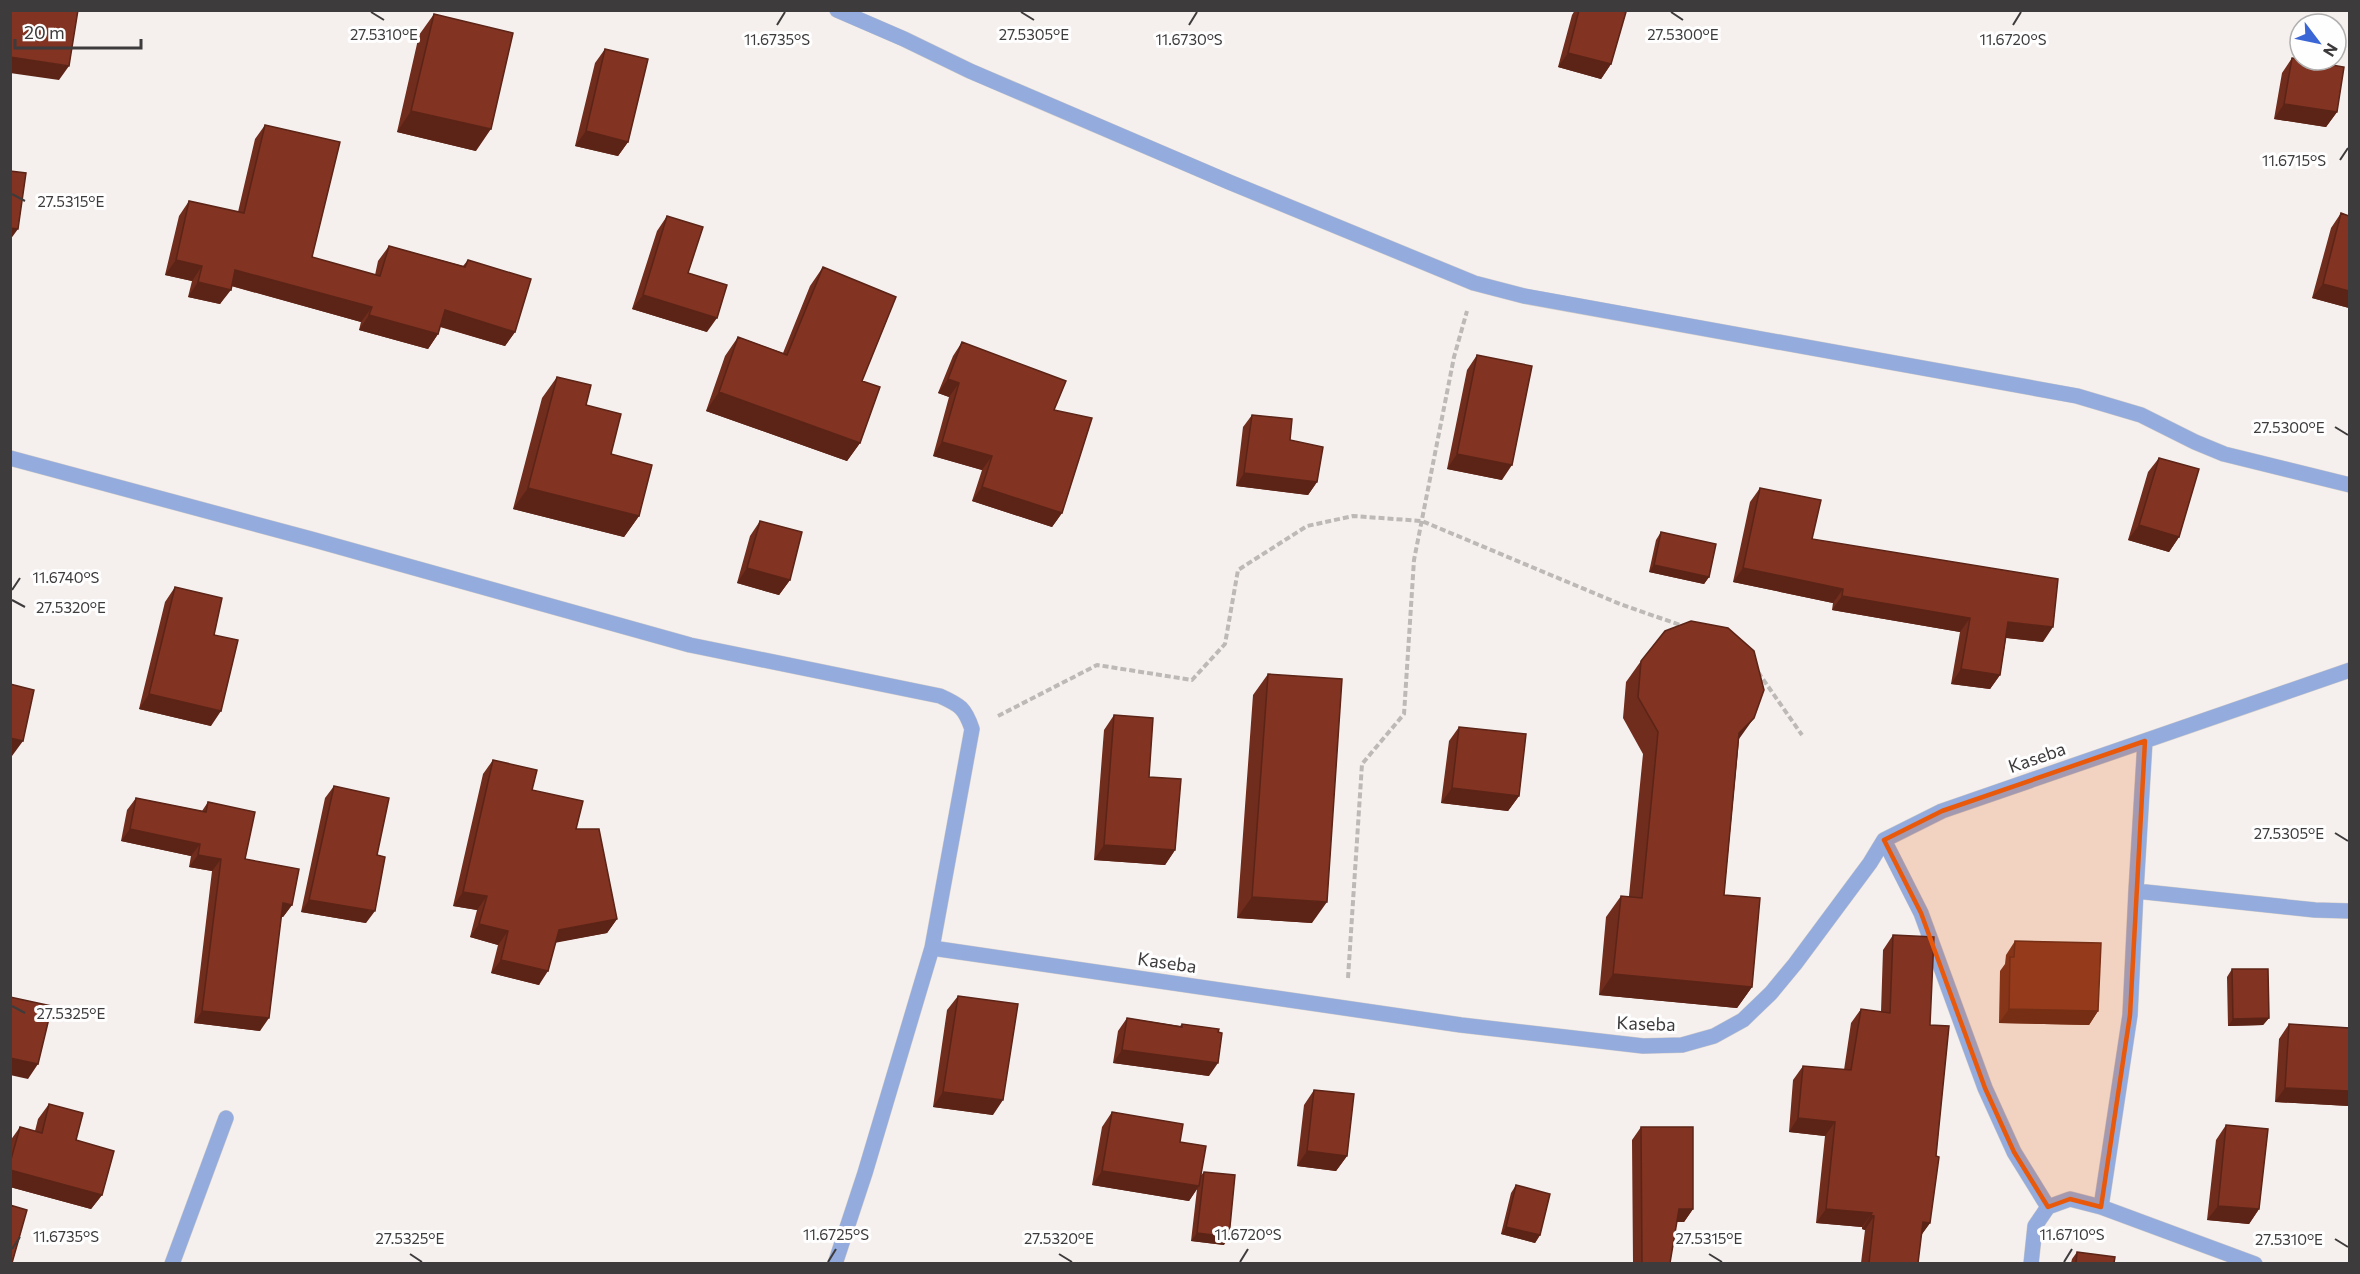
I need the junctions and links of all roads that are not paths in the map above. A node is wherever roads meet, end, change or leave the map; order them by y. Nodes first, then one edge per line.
1 (837, 10) edge
2 (10, 458) edge
3 (2349, 485) edge
4 (2349, 670) edge
5 (2145, 741) junction
6 (1884, 840) junction
7 (2136, 891) junction
8 (2349, 911) edge
9 (932, 948) junction
10 (226, 1118) dead end
11 (2048, 1207) junction
12 (2101, 1207) junction
13 (172, 1263) edge
14 (835, 1263) edge
15 (2031, 1263) edge
16 (2255, 1263) edge

1 - 3 street
2 - 9 street
4 - 5 street, Kaseba
5 - 6 street, Kaseba
5 - 7 street
6 - 9 street, Kaseba
6 - 11 street
7 - 8 street
7 - 12 street
9 - 14 street
10 - 13 street
11 - 12 street
11 - 15 street
12 - 16 street

